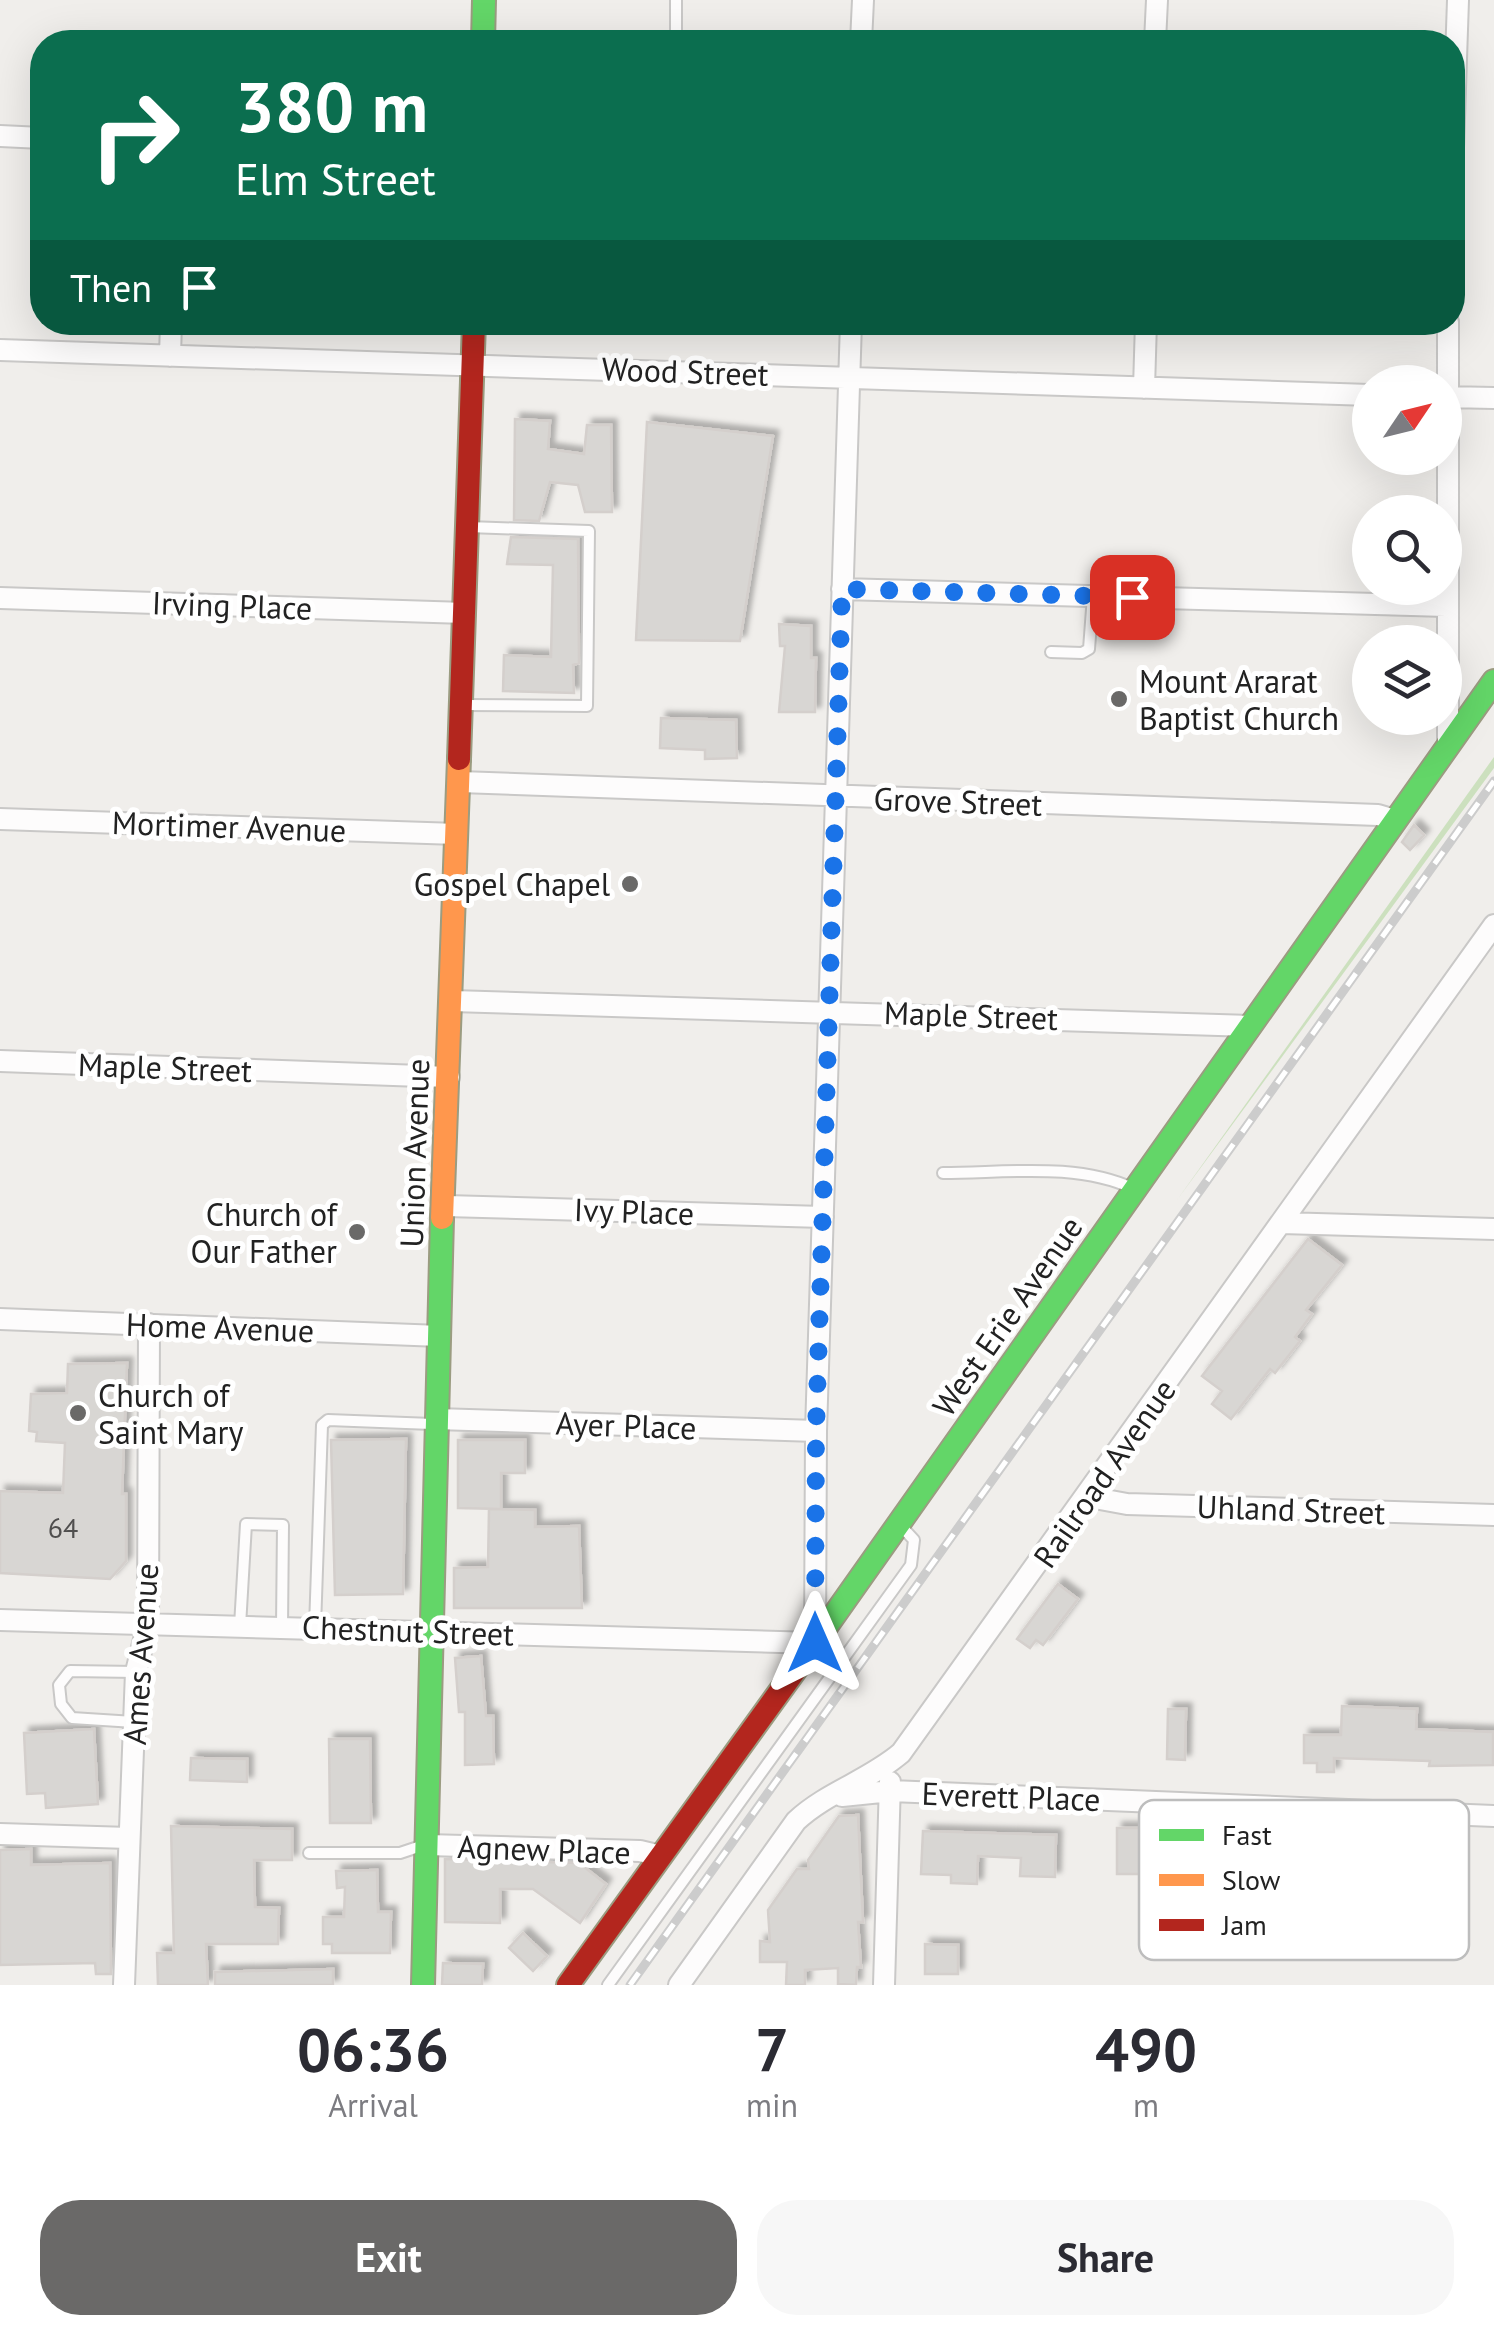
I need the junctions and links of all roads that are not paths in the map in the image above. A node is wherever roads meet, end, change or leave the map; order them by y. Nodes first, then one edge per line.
1 (484, 0) edge
2 (676, 0) edge
3 (863, 0) edge
4 (1157, 0) edge
5 (1458, 0) edge
6 (483, 30) edge
7 (676, 30) edge
8 (862, 30) edge
9 (1156, 30) edge
10 (1457, 30) edge
11 (0, 136) edge
12 (30, 137) edge
13 (171, 335) edge
14 (473, 335) edge
15 (850, 335) edge
16 (1146, 335) edge
17 (1447, 335) edge
18 (0, 350) edge
19 (170, 356) junction
20 (472, 363) junction
21 (1446, 365) edge
22 (849, 378) junction
23 (1144, 388) junction
24 (1352, 394) edge
25 (1462, 397) edge
26 (1494, 398) edge
27 (1445, 475) edge
28 (468, 527) junction
29 (842, 589) junction
30 (1093, 596) junction
31 (0, 598) edge
32 (1446, 606) junction
33 (465, 613) junction
34 (1051, 652) dead end
35 (1494, 681) edge
36 (462, 705) junction
37 (1448, 745) junction
38 (460, 782) junction
39 (836, 796) junction
40 (0, 819) edge
41 (1395, 820) junction
42 (457, 834) junction
43 (1492, 931) edge
44 (452, 1001) junction
45 (829, 1009) junction
46 (1251, 1026) junction
47 (0, 1060) edge
48 (450, 1077) junction
49 (943, 1173) dead end
50 (1134, 1190) junction
51 (446, 1206) junction
52 (823, 1217) junction
53 (1281, 1223) junction
54 (1494, 1229) edge
55 (0, 1319) edge
56 (149, 1324) junction
57 (440, 1336) junction
58 (435, 1422) junction
59 (816, 1431) junction
60 (1089, 1497) junction
61 (1494, 1515) edge
62 (900, 1525) junction
63 (0, 1620) edge
64 (148, 1624) junction
65 (240, 1626) junction
66 (282, 1626) junction
67 (315, 1627) junction
68 (431, 1630) junction
69 (815, 1643) junction
70 (136, 1672) junction
71 (134, 1722) junction
72 (890, 1763) junction
73 (891, 1791) junction
74 (828, 1797) junction
75 (1139, 1801) edge
76 (1469, 1815) edge
77 (1494, 1816) edge
78 (0, 1834) edge
79 (129, 1838) junction
80 (427, 1844) junction
81 (309, 1853) dead end
82 (662, 1856) junction
83 (124, 1985) edge
84 (423, 1985) edge
85 (568, 1985) edge
86 (608, 1985) edge
87 (680, 1985) edge
88 (884, 1985) edge

1 - 6 main road
2 - 7 lane
3 - 8 street
4 - 9 street
5 - 10 street
11 - 12 street
13 - 19 street
14 - 20 main road, Union Avenue
15 - 22 street
16 - 23 street
17 - 21 street
18 - 19 street, Wood Street
19 - 20 street, Wood Street
20 - 22 street, Wood Street
20 - 28 main road, Union Avenue
22 - 23 street, Wood Street
22 - 29 street
23 - 24 street, Wood Street
25 - 26 street
27 - 32 street
28 - 33 main road, Union Avenue
28 - 36 lane
29 - 30 street
29 - 39 street
30 - 32 street
30 - 34 lane
31 - 33 street, Irving Place
32 - 37 street
33 - 36 main road, Union Avenue
35 - 37 main road, West Erie Avenue
36 - 38 main road, Union Avenue
37 - 41 main road, West Erie Avenue
38 - 39 street, Grove Street
38 - 42 main road, Union Avenue
39 - 41 street, Grove Street
39 - 45 street
40 - 42 street, Mortimer Avenue
41 - 46 main road, West Erie Avenue
42 - 44 main road, Union Avenue
43 - 53 street, Railroad Avenue
44 - 45 street, Maple Street
44 - 48 main road, Union Avenue
45 - 46 street, Maple Street
45 - 52 street
46 - 50 main road, West Erie Avenue
47 - 48 street, Maple Street
48 - 51 main road, Union Avenue
49 - 50 lane
50 - 62 main road, West Erie Avenue
51 - 52 street, Ivy Place
51 - 57 main road, Union Avenue
52 - 59 street
53 - 54 street
53 - 60 street, Railroad Avenue
55 - 56 street, Home Avenue
56 - 57 street, Home Avenue
56 - 64 street, Ames Avenue
57 - 58 main road, Union Avenue
58 - 59 street, Ayer Place
58 - 67 lane
58 - 68 main road, Union Avenue
59 - 69 street
60 - 61 street, Uhland Street
60 - 72 street, Railroad Avenue
62 - 69 main road, West Erie Avenue
62 - 86 lane
63 - 64 street, Chestnut Street
64 - 65 street, Chestnut Street
64 - 70 street, Ames Avenue
65 - 66 street, Chestnut Street
65 - 66 lane
66 - 67 street, Chestnut Street
67 - 68 street, Chestnut Street
68 - 69 street, Chestnut Street
68 - 80 main road, Union Avenue
69 - 82 main road, West Erie Avenue
70 - 71 street, Ames Avenue
70 - 71 lane
71 - 79 street, Ames Avenue
72 - 73 street
72 - 74 street, Railroad Avenue
73 - 74 street, Everett Place
73 - 75 street, Everett Place
73 - 88 street
74 - 87 street, Railroad Avenue
76 - 77 street, Everett Place
78 - 79 street
79 - 83 street, Ames Avenue
80 - 81 lane
80 - 82 street, Agnew Place
80 - 84 main road, Union Avenue
82 - 85 main road, West Erie Avenue

